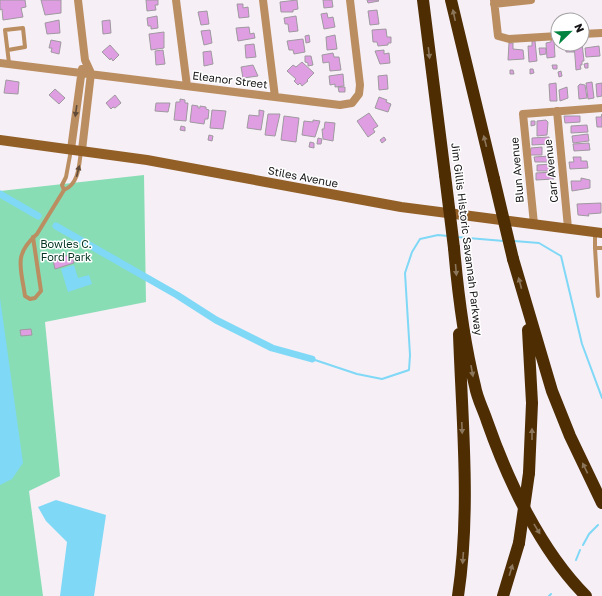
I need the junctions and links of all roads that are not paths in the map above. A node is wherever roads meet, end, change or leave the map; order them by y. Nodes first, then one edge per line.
1 (78, 0) edge
2 (176, 0) edge
3 (263, 0) edge
4 (350, 0) edge
5 (424, 0) edge
6 (451, 0) edge
7 (531, 0) edge
8 (494, 2) edge
9 (602, 33) edge
10 (590, 34) edge
11 (550, 36) edge
12 (8, 50) junction
13 (85, 60) junction
14 (4, 63) edge
15 (81, 72) junction
16 (91, 73) junction
17 (187, 86) junction
18 (275, 97) junction
19 (602, 108) edge
20 (557, 111) junction
21 (0, 140) edge
22 (71, 149) junction
23 (82, 150) junction
24 (64, 190) junction
25 (534, 224) junction
26 (568, 228) junction
27 (599, 232) edge
28 (33, 237) junction
29 (595, 248) junction
30 (602, 248) edge
31 (458, 291) junction
32 (598, 296) dead end
33 (526, 307) junction
34 (602, 503) edge
35 (458, 596) edge
36 (502, 596) edge
37 (586, 596) edge

1 - 13 street
2 - 17 street
3 - 18 street
4 - 18 street, Eleanor Street
5 -> 31 highway, Jim Gillis Historic Savannah Parkway, bridge
33 -> 6 highway, bridge
7 - 8 street
8 - 11 street
9 - 10 street
12 - 12 lane
12 - 14 lane
13 - 15 street
13 - 16 street
14 - 15 street, Eleanor Street
15 - 16 street, Eleanor Street
15 -> 22 street
16 - 17 street, Eleanor Street
16 - 23 street
17 - 18 street, Eleanor Street
19 - 20 street
20 - 25 street, Blun Avenue
20 - 26 street, Carr Avenue
21 - 22 street, Stiles Avenue
22 - 23 street, Stiles Avenue
22 - 24 lane
24 -> 23 lane
23 - 25 street, Stiles Avenue
24 - 28 lane
25 - 26 street, Stiles Avenue
26 - 27 street, Stiles Avenue
27 - 29 lane
28 - 28 lane
29 - 30 lane
29 - 32 lane
31 -> 35 highway
31 -> 37 highway, Jim Gillis Historic Savannah Parkway
34 -> 33 highway
36 -> 33 highway, bridge

